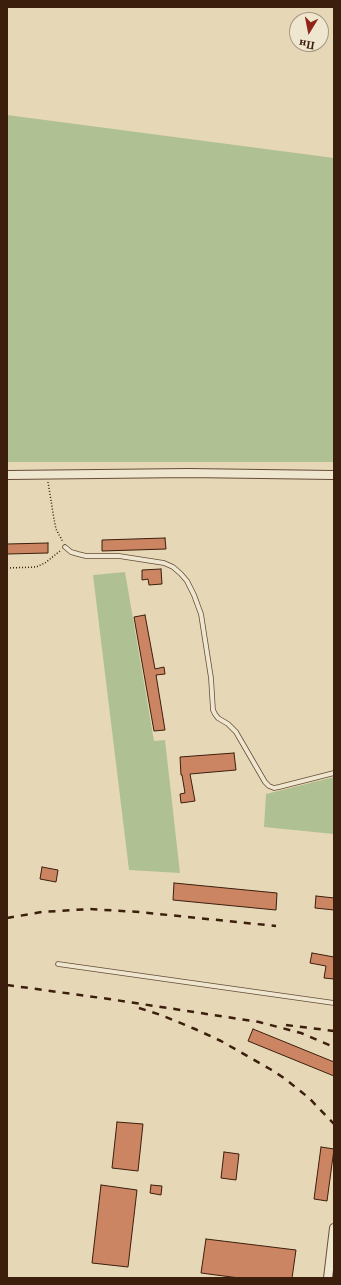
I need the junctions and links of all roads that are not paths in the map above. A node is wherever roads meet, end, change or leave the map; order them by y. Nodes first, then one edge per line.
1 (7, 475) edge
2 (334, 475) edge
3 (65, 547) road end
4 (334, 773) edge
5 (58, 964) dead end
6 (334, 1003) edge
7 (334, 1228) edge
8 (328, 1278) edge

1 - 2 street
3 - 4 lane
5 - 6 lane
7 - 8 street

